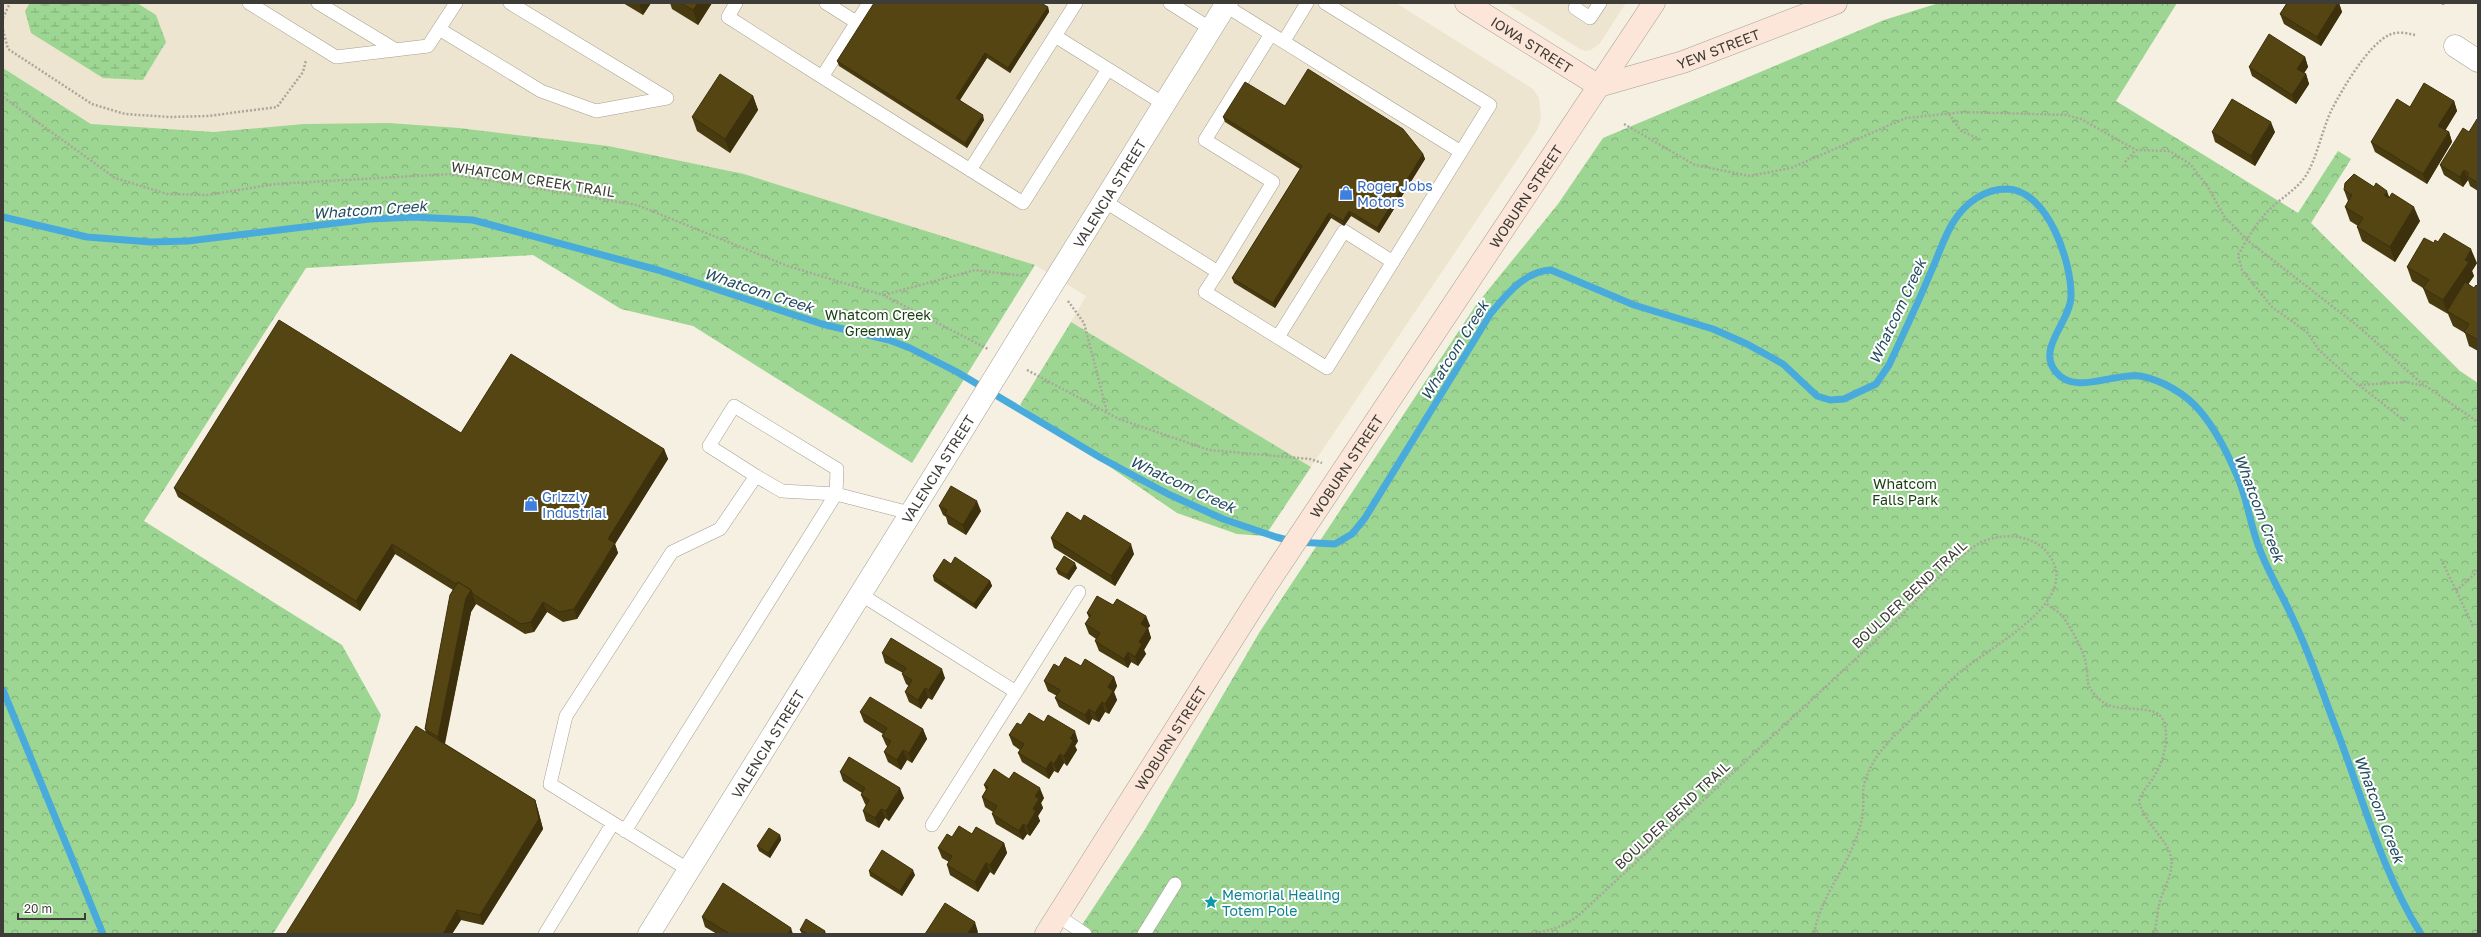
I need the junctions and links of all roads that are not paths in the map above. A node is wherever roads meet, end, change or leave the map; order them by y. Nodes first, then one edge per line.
1 (249, 3) edge
2 (318, 3) edge
3 (510, 3) edge
4 (736, 3) edge
5 (826, 3) edge
6 (869, 3) edge
7 (1076, 3) edge
8 (1170, 3) edge
9 (1307, 3) edge
10 (1325, 3) edge
11 (1466, 3) edge
12 (1600, 3) edge
13 (1654, 3) edge
14 (454, 4) edge
15 (1226, 4) edge
16 (1830, 4) edge
17 (1575, 8) dead end
18 (856, 22) junction
19 (439, 29) junction
20 (1211, 29) junction
21 (1271, 34) junction
22 (1055, 36) junction
23 (1284, 41) junction
24 (2455, 46) dead end
25 (396, 50) junction
26 (2478, 60) edge
27 (1108, 69) junction
28 (822, 77) junction
29 (1599, 86) junction
30 (1164, 104) junction
31 (1461, 152) junction
32 (970, 170) junction
33 (1104, 201) junction
34 (1393, 262) junction
35 (1218, 272) junction
36 (1278, 338) junction
37 (756, 476) junction
38 (836, 494) junction
39 (910, 513) junction
40 (1079, 592) dead end
41 (860, 594) junction
42 (1016, 692) junction
43 (613, 823) junction
44 (932, 826) dead end
45 (625, 831) junction
46 (689, 870) junction
47 (1175, 884) dead end
48 (1052, 925) edge
49 (545, 934) edge
50 (649, 934) edge
51 (1085, 934) edge
52 (1144, 934) edge

1 - 25 lane
2 - 25 lane
3 - 19 lane
4 - 28 lane
5 - 18 lane
6 - 18 lane
7 - 22 lane
8 - 20 lane
9 - 23 lane
10 - 31 lane
11 - 29 street, IOWA STREET
12 - 17 lane
13 - 29 street, WOBURN STREET
14 - 19 lane
15 - 20 street, VALENCIA STREET
15 - 21 lane
16 - 29 street, YEW STREET
18 - 28 lane
19 - 25 lane
20 - 30 street, VALENCIA STREET
21 - 23 lane
21 - 35 lane
22 - 27 lane
22 - 32 lane
23 - 31 lane
24 - 26 street
27 - 30 lane
27 - 32 lane
28 - 32 lane
29 - 48 street, WOBURN STREET
30 - 33 street, VALENCIA STREET
31 - 34 lane
33 - 35 lane
33 - 39 street, VALENCIA STREET, bridge
34 - 36 lane
34 - 36 lane
35 - 36 lane
37 - 38 lane
37 - 38 lane
37 - 43 lane
38 - 39 lane
38 - 45 lane
39 - 41 street, VALENCIA STREET
40 - 42 lane
41 - 42 lane
41 - 46 street, VALENCIA STREET
42 - 44 lane
43 - 45 lane
43 - 49 lane
45 - 46 lane
46 - 50 street, VALENCIA STREET
47 - 52 lane
48 - 51 lane

